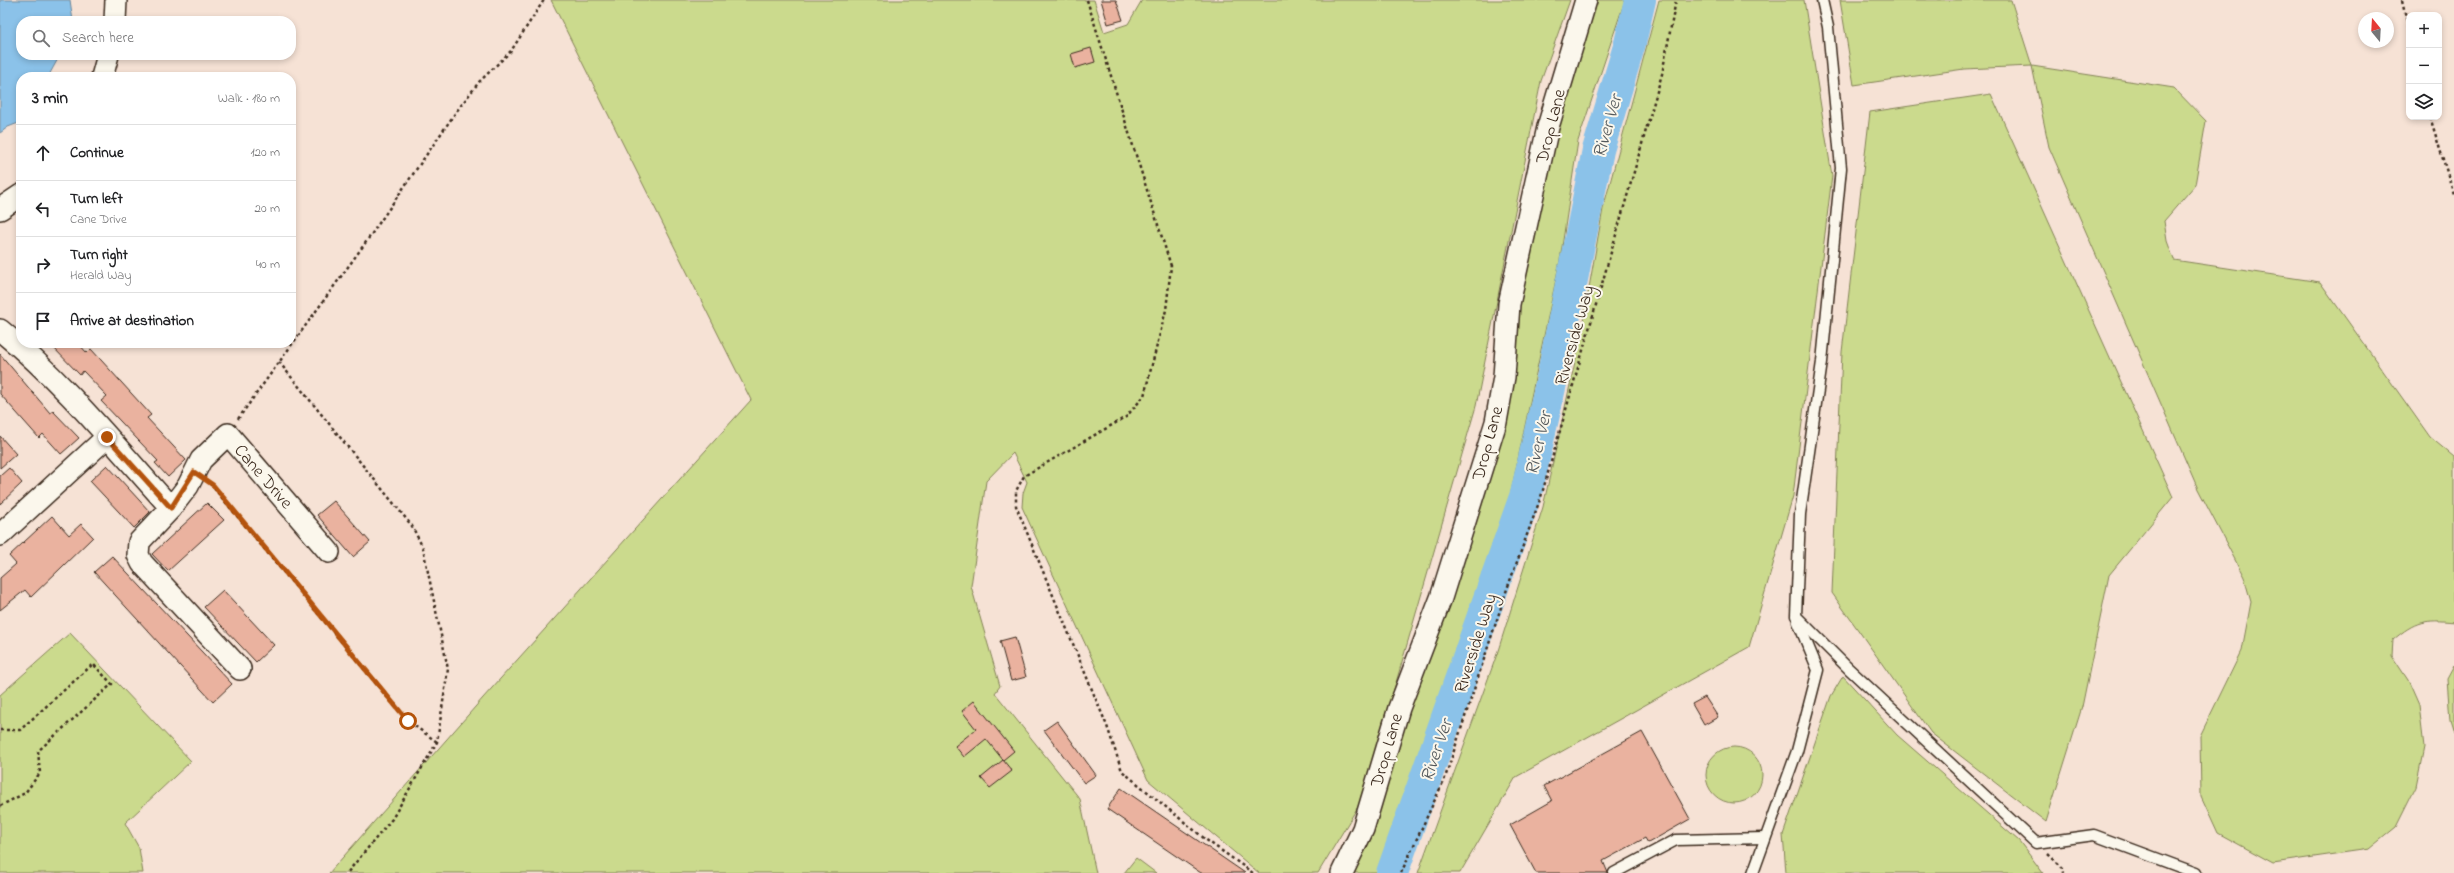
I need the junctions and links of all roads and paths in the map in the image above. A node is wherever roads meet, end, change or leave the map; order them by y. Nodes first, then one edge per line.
1 (116, 0) edge
2 (544, 0) edge
3 (1087, 0) edge
4 (1586, 0) edge
5 (1676, 0) edge
6 (1822, 0) edge
7 (2402, 0) edge
8 (115, 16) edge
9 (2406, 17) edge
10 (107, 60) edge
11 (103, 72) edge
12 (2431, 120) edge
13 (2454, 195) edge
14 (16, 198) edge
15 (0, 209) edge
16 (0, 330) edge
17 (296, 339) edge
18 (16, 342) edge
19 (22, 348) edge
20 (289, 348) edge
21 (279, 362) junction
22 (228, 434) junction
23 (107, 437) junction
24 (194, 472) junction
25 (171, 508) junction
26 (0, 535) edge
27 (329, 552) dead end
28 (1796, 616) junction
29 (240, 669) dead end
30 (0, 730) edge
31 (437, 742) junction
32 (0, 806) edge
33 (1766, 838) junction
34 (2036, 843) junction
35 (347, 873) edge
36 (1253, 873) edge
37 (1342, 873) edge
38 (1401, 873) edge
39 (1614, 873) edge
40 (1753, 873) edge
41 (2064, 873) edge
42 (2196, 873) edge

1 - 8 street
2 - 17 path
3 - 36 path
4 - 37 street, Drop Lane
5 - 38 path, Riverside Way
6 - 28 lane
7 - 9 path
10 - 11 street
12 - 13 path
14 - 15 street
16 - 18 street
19 - 23 street
20 - 21 path
21 - 22 path
21 - 31 path
22 - 24 street, Cane Drive
22 - 27 street, Cane Drive
23 - 25 street
23 - 26 street
24 - 25 street, Cane Drive
24 - 31 path
25 - 29 street, Cane Drive
28 - 33 lane
28 - 34 lane
30 - 32 path
31 - 35 path
33 - 39 lane
33 - 40 lane
34 - 41 path
34 - 42 lane

